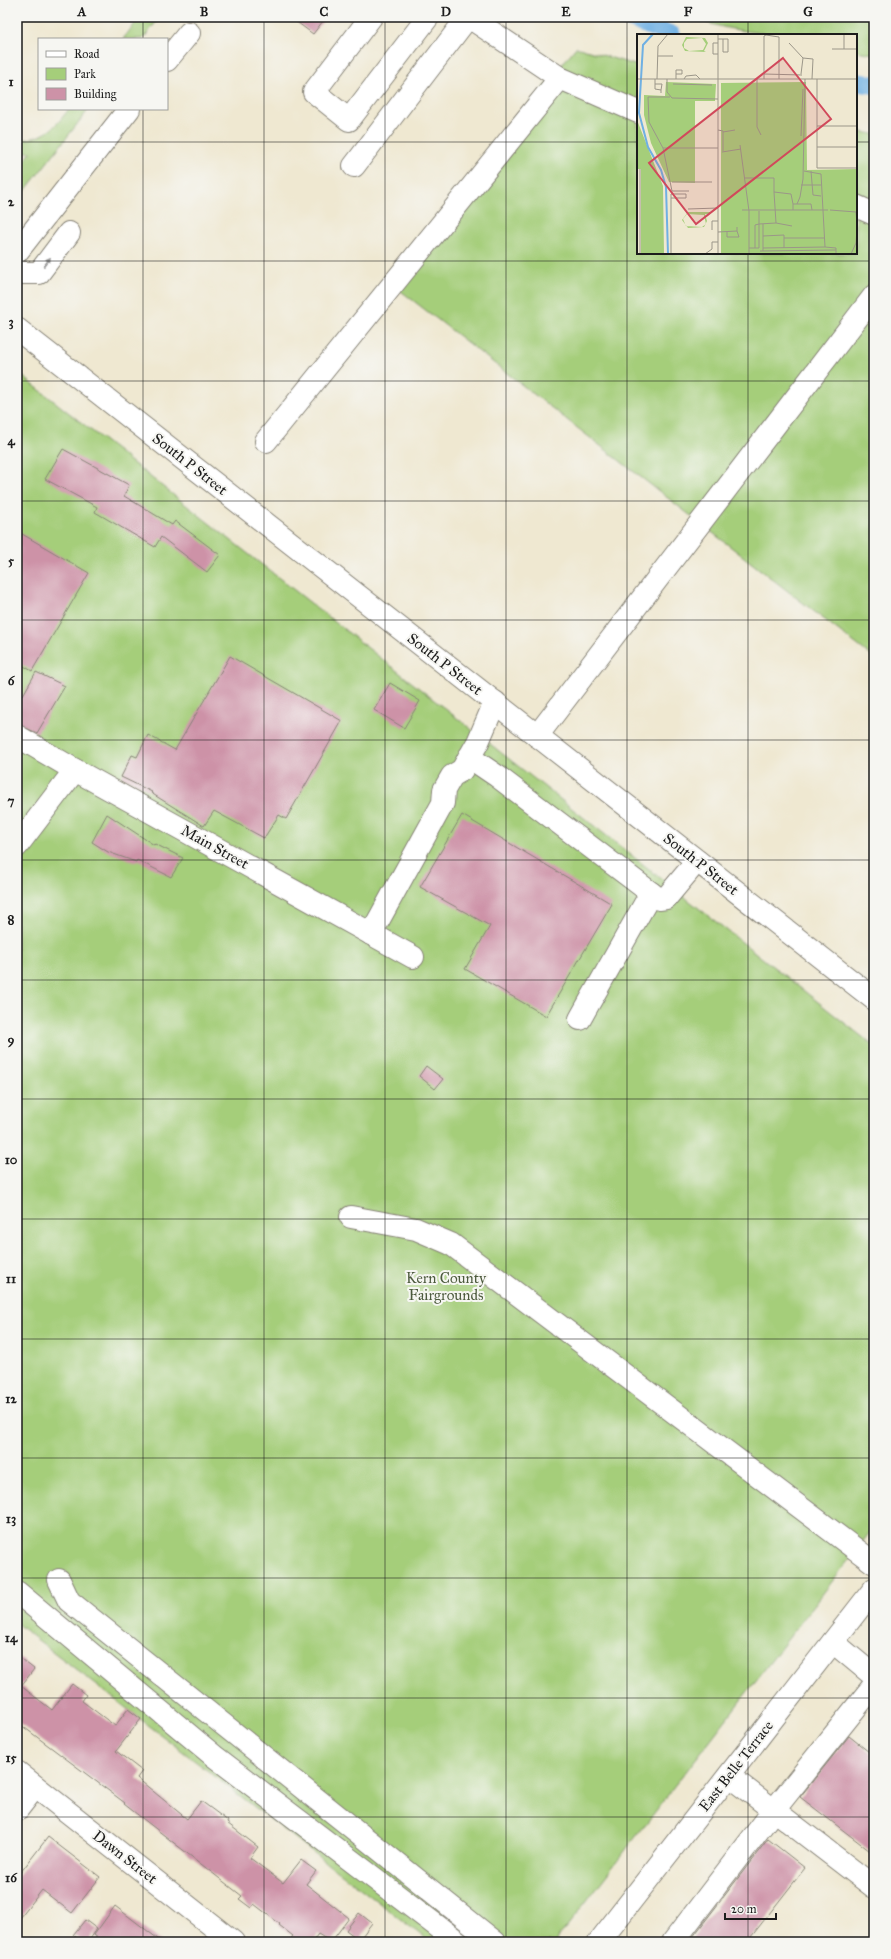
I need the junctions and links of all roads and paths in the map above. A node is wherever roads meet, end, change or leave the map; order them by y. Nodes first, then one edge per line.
1 (371, 17) edge
2 (428, 17) edge
3 (468, 17) edge
4 (189, 33) dead end
5 (168, 59) edge
6 (560, 78) junction
7 (128, 110) edge
8 (637, 112) edge
9 (354, 166) dead end
10 (857, 206) edge
11 (874, 214) edge
12 (38, 225) junction
13 (69, 233) dead end
14 (17, 234) edge
15 (17, 252) edge
16 (17, 273) edge
17 (874, 296) edge
18 (17, 329) edge
19 (266, 441) dead end
20 (495, 702) junction
21 (17, 736) edge
22 (537, 736) junction
23 (466, 764) junction
24 (75, 770) junction
25 (17, 846) edge
26 (697, 861) junction
27 (651, 893) junction
28 (371, 934) junction
29 (413, 957) dead end
30 (874, 999) edge
31 (580, 1018) dead end
32 (350, 1217) dead end
33 (874, 1563) edge
34 (58, 1580) dead end
35 (874, 1589) edge
36 (17, 1592) edge
37 (832, 1642) junction
38 (874, 1676) edge
39 (874, 1685) edge
40 (17, 1772) edge
41 (729, 1776) junction
42 (35, 1787) junction
43 (17, 1810) edge
44 (774, 1810) junction
45 (874, 1887) edge
46 (604, 1940) edge
47 (233, 1942) edge
48 (458, 1942) edge
49 (495, 1942) edge
50 (673, 1942) edge

1 - 2 street
3 - 6 street
3 - 9 street
4 - 5 street
6 - 8 street
6 - 19 street
7 - 12 street
10 - 11 street
12 - 14 street
12 - 15 street
16 -> 13 street
15 - 16 street
17 - 22 street
18 - 20 street, South P Street
20 - 22 street, South P Street
20 - 23 street
21 - 24 street, Main Street
22 - 26 street, South P Street
23 - 27 street
23 - 28 street
24 - 25 street
24 - 28 street, Main Street
26 - 27 street
26 - 30 street, South P Street
27 - 31 street
28 - 29 street, Main Street
32 - 33 street
34 - 49 street
35 - 37 street, East Belle Terrace
36 - 48 street
37 - 38 street
37 - 41 street, East Belle Terrace
39 - 44 street
40 - 42 street, Dawn Street
41 - 44 street
41 - 46 street, East Belle Terrace
42 - 43 street
42 - 47 street, Dawn Street
44 - 45 street
44 - 50 street

